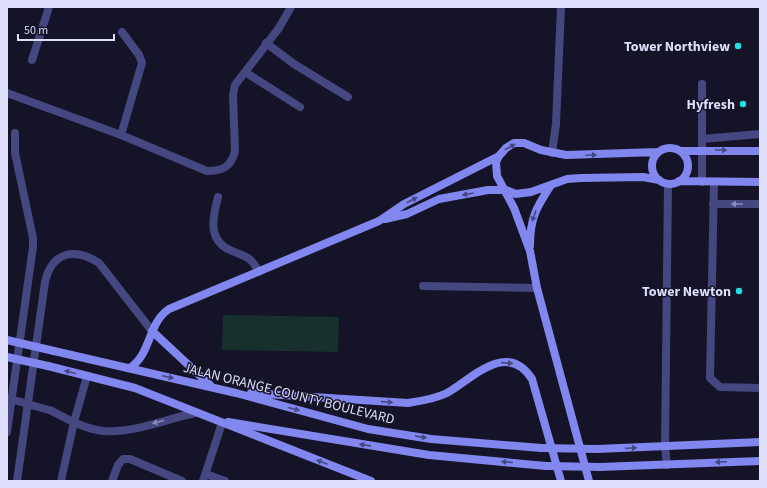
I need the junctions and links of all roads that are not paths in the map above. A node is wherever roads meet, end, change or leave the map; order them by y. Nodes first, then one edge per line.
1 (49, 7) edge
2 (291, 7) edge
3 (560, 7) edge
4 (122, 32) dead end
5 (266, 43) junction
6 (32, 60) dead end
7 (245, 72) junction
8 (702, 84) dead end
9 (7, 93) edge
10 (348, 97) dead end
11 (300, 107) dead end
12 (15, 133) dead end
13 (760, 134) edge
14 (121, 136) junction
15 (702, 139) junction
16 (702, 150) junction
17 (682, 151) junction
18 (760, 151) edge
19 (658, 152) junction
20 (552, 153) junction
21 (499, 156) junction
22 (659, 180) junction
23 (679, 181) junction
24 (702, 182) junction
25 (714, 182) junction
26 (760, 182) edge
27 (555, 184) junction
28 (668, 184) junction
29 (506, 190) junction
30 (218, 197) dead end
31 (713, 204) junction
32 (760, 204) edge
33 (379, 221) junction
34 (530, 251) junction
35 (259, 272) junction
36 (424, 286) dead end
37 (537, 288) junction
38 (152, 331) junction
39 (7, 340) edge
40 (7, 357) edge
41 (130, 368) junction
42 (87, 376) junction
43 (213, 387) junction
44 (760, 388) edge
45 (236, 393) junction
46 (7, 398) edge
47 (195, 412) junction
48 (213, 419) junction
49 (74, 422) junction
50 (222, 423) junction
51 (7, 432) edge
52 (760, 442) edge
53 (665, 447) junction
54 (760, 461) edge
55 (667, 465) junction
56 (162, 472) junction
57 (204, 478) edge
58 (17, 481) edge
59 (61, 481) edge
60 (112, 481) edge
61 (158, 481) edge
62 (182, 481) edge
63 (225, 481) edge
64 (371, 481) edge
65 (561, 481) edge
66 (589, 481) edge

1 - 6 street
2 - 5 street
3 - 20 street
4 - 14 street
5 - 7 street
5 - 10 street
7 - 11 street
7 - 14 street
8 - 15 street
9 - 14 street
12 - 51 street
13 - 15 street
15 - 16 street
16 - 17 main road
16 -> 18 main road
16 - 24 street
17 - 19 main road
17 - 23 main road
20 -> 19 main road
19 - 22 main road
21 -> 20 main road
21 - 29 main road
33 -> 21 main road
22 - 27 main road
22 - 28 main road
23 - 24 main road
23 - 28 main road
24 - 25 main road
25 - 26 main road
25 - 31 street
27 - 29 main road
27 -> 34 main road
28 - 53 street
29 -> 33 main road
29 - 34 main road
30 - 35 street
32 -> 31 street
31 - 44 street
33 - 35 main road
34 - 37 main road
35 - 38 main road
36 - 37 street
37 - 66 main road
38 - 41 main road
38 - 43 main road
38 - 58 street
39 - 41 main road, JALAN ORANGE COUNTY BOULEVARD, bridge
42 -> 40 main road, bridge
41 -> 43 main road, JALAN ORANGE COUNTY BOULEVARD
42 - 47 main road
42 - 49 street
43 - 45 main road, JALAN ORANGE COUNTY BOULEVARD
45 -> 53 main road, JALAN ORANGE COUNTY BOULEVARD, bridge
45 -> 65 main road
46 - 49 street, bridge
47 - 48 main road
47 -> 49 street
48 - 50 main road
55 -> 48 main road, bridge
49 - 59 street
50 - 57 street
64 -> 50 main road
52 - 53 main road, JALAN ORANGE COUNTY BOULEVARD
53 - 55 street
54 -> 55 main road
56 - 60 street
56 - 61 street
56 - 62 street
57 - 63 street

